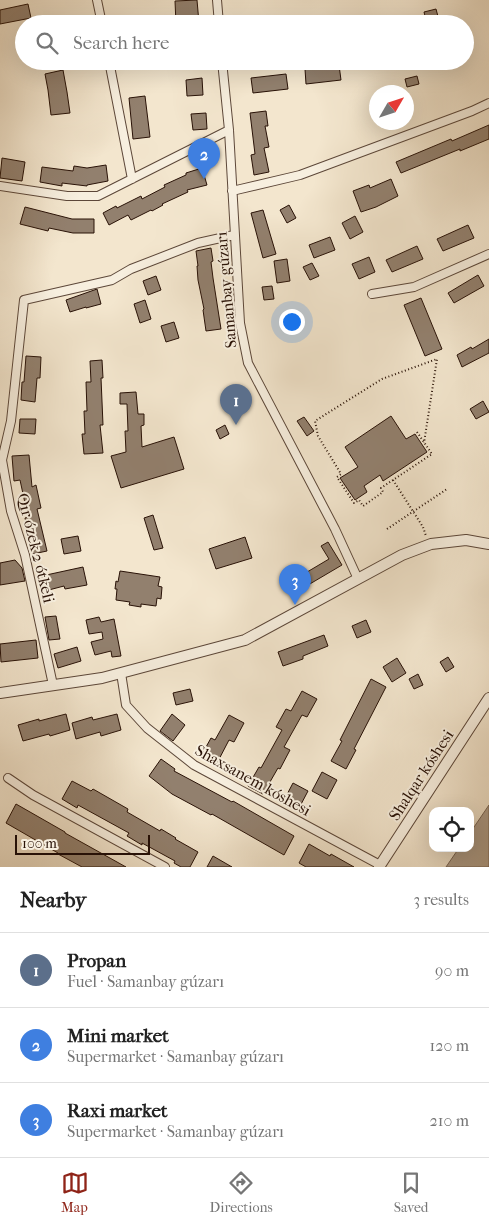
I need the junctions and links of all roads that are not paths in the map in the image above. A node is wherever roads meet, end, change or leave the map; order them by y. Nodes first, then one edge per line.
1 (97, 0) edge
2 (217, 0) edge
3 (100, 15) edge
4 (218, 15) edge
5 (111, 70) edge
6 (223, 70) edge
7 (489, 103) edge
8 (229, 130) junction
9 (132, 179) junction
10 (0, 186) edge
11 (232, 191) junction
12 (234, 235) junction
13 (489, 254) edge
14 (372, 294) dead end
15 (489, 544) edge
16 (358, 579) junction
17 (121, 673) junction
18 (53, 684) junction
19 (0, 693) edge
20 (489, 698) edge
21 (8, 778) dead end
22 (379, 866) edge
23 (166, 867) edge

1 - 3 street
2 - 4 street
5 - 9 street
6 - 8 street, Samanbay gúzarı
7 - 11 street
8 - 9 street
8 - 11 street, Samanbay gúzarı
9 - 10 street
11 - 12 street, Samanbay gúzarı
12 - 16 street, Samanbay gúzarı
12 - 18 street, Qır ózek 2 ótkeli
13 - 14 street
15 - 16 street
16 - 17 street
17 - 18 street
17 - 22 street, Shaxsanem kóshesi
18 - 19 street
20 - 22 street, Shalqar kóshesi
21 - 23 street

